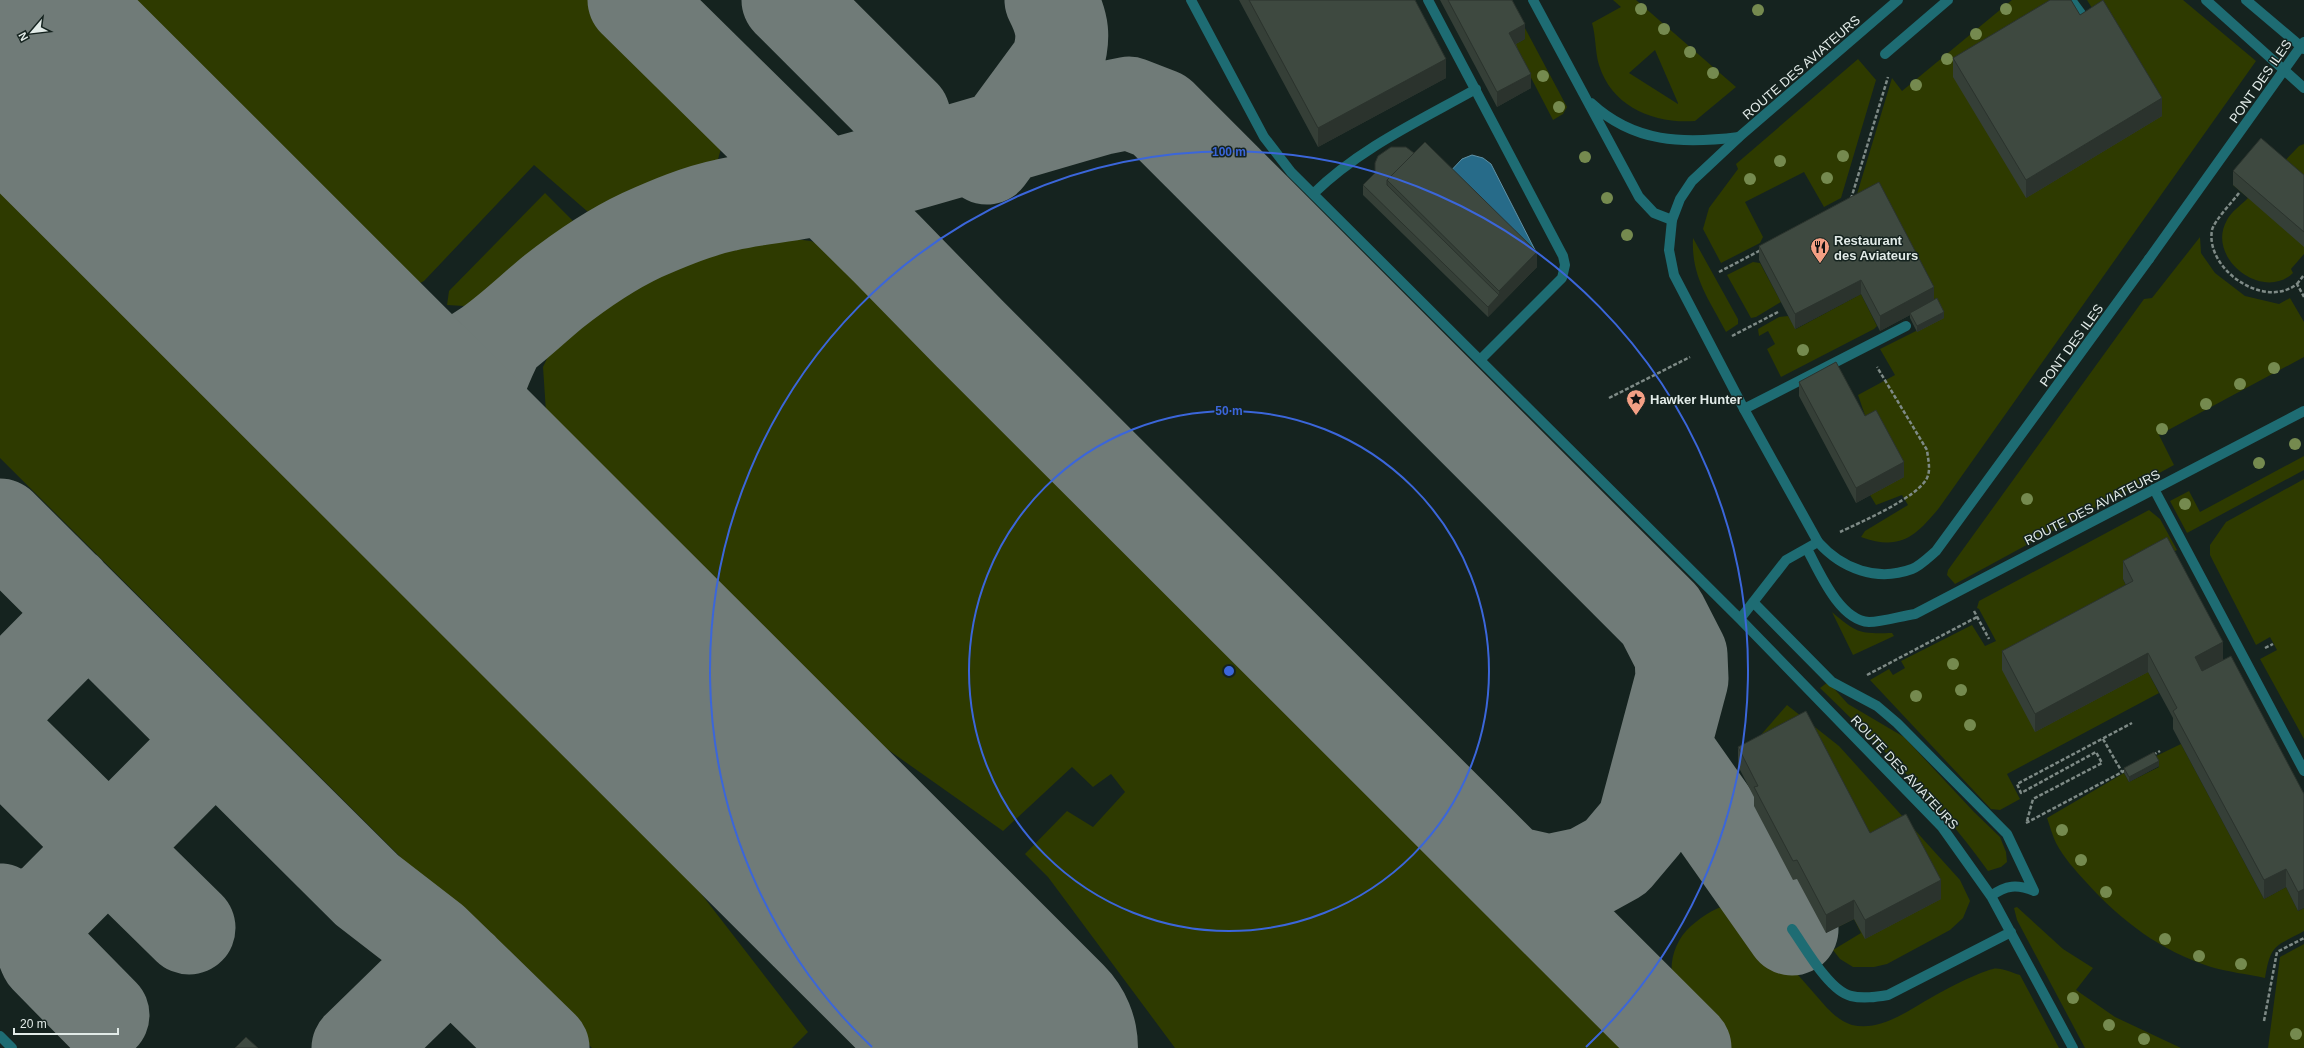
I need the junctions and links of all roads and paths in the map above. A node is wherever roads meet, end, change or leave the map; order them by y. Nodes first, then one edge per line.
1 (1191, 0) edge
2 (1428, 0) edge
3 (1533, 0) edge
4 (1898, 0) edge
5 (1948, 0) edge
6 (2071, 0) edge
7 (2206, 0) edge
8 (2246, 0) edge
9 (2085, 19) edge
10 (2304, 42) edge
11 (2304, 49) edge
12 (1885, 54) joint
13 (2304, 88) edge
14 (1476, 89) junction
15 (1585, 98) junction
16 (1739, 137) junction
17 (2239, 193) edge
18 (1313, 194) junction
19 (1850, 203) edge
20 (1672, 220) junction
21 (1768, 247) edge
22 (1719, 272) dead end
23 (2304, 275) edge
24 (2297, 284) junction
25 (2304, 297) edge
26 (1906, 326) edge
27 (1865, 347) junction
28 (1480, 360) junction
29 (1744, 409) junction
30 (2304, 411) edge
31 (2154, 489) junction
32 (1818, 542) junction
33 (1807, 549) junction
34 (1753, 602) junction
35 (1974, 610) dead end
36 (1977, 616) junction
37 (1740, 619) junction
38 (1989, 639) dead end
39 (1859, 697) junction
40 (2132, 723) dead end
41 (2103, 739) junction
42 (2160, 751) dead end
43 (2147, 758) edge
44 (2128, 768) edge
45 (2304, 771) edge
46 (2122, 772) junction
47 (2026, 823) junction
48 (2007, 834) junction
49 (1992, 896) junction
50 (1792, 929) dead end
51 (2011, 932) junction
52 (2304, 938) edge
53 (2264, 1021) dead end
54 (0, 1036) edge
55 (12, 1048) edge
56 (2073, 1048) edge

1 - 18 street, ROUTE DES AVIATEURS
2 - 14 street
3 - 15 street, ROUTE DES AVIATEURS
4 - 16 street, ROUTE DES AVIATEURS
5 - 12 street
6 - 9 street
7 - 13 street
8 - 11 street
10 - 32 street, PONT DES ILES, bridge
12 - 19 path
14 - 18 street
14 - 28 street
15 - 16 street, ROUTE DES AVIATEURS
15 - 20 street, ROUTE DES AVIATEURS
16 - 20 street, ROUTE DES AVIATEURS
17 - 24 path
18 - 28 street, ROUTE DES AVIATEURS
20 - 29 street, ROUTE DES AVIATEURS
21 - 22 path
23 - 24 path
24 - 25 path
26 - 27 street
27 - 29 street
27 - 32 path
28 - 37 street, ROUTE DES AVIATEURS
29 - 32 street, ROUTE DES AVIATEURS
30 - 31 street, ROUTE DES AVIATEURS
31 - 33 street, ROUTE DES AVIATEURS
31 - 45 street
32 - 33 street
33 - 34 street
34 - 37 street
34 - 39 street
35 - 36 path
36 - 38 path
36 - 39 path
37 - 49 street, ROUTE DES AVIATEURS
39 - 48 street
40 - 41 path
41 - 46 path
41 - 47 path
42 - 43 path
44 - 46 path
46 - 47 path
47 - 48 path
48 - 49 street
49 - 51 street, ROUTE DES AVIATEURS
50 - 51 street
51 - 56 street, ROUTE DES AVIATEURS
52 - 53 path
54 - 55 street

